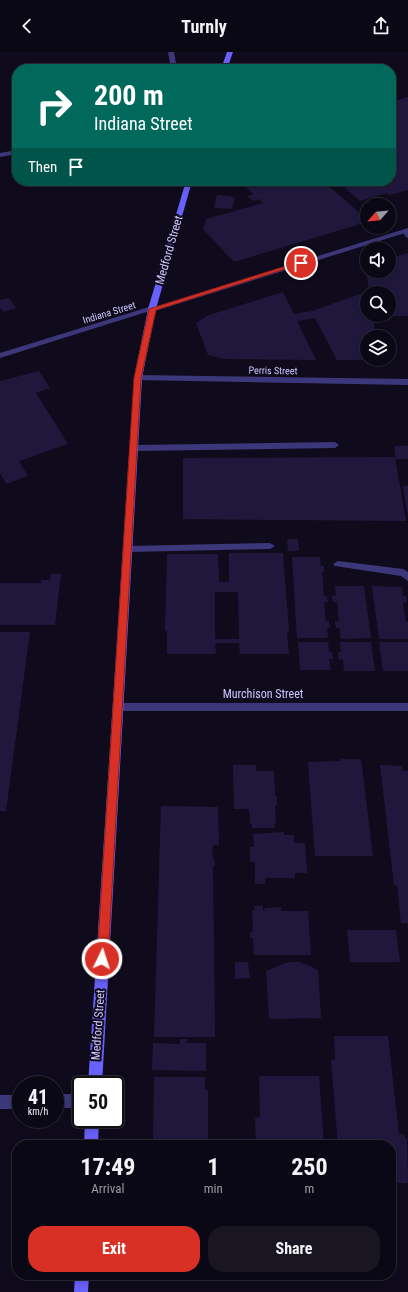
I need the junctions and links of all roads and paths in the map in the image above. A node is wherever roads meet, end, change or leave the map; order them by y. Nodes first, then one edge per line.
1 (171, 52) edge
2 (230, 52) edge
3 (173, 64) edge
4 (226, 64) edge
5 (12, 153) edge
6 (0, 155) edge
7 (188, 186) edge
8 (407, 232) edge
9 (152, 309) junction
10 (0, 356) edge
11 (138, 378) junction
12 (408, 382) edge
13 (335, 445) dead end
14 (134, 448) junction
15 (270, 546) dead end
16 (128, 549) junction
17 (338, 564) dead end
18 (408, 577) edge
19 (118, 707) junction
20 (408, 707) edge
21 (96, 1076) edge
22 (0, 1102) edge
23 (12, 1102) edge
24 (92, 1128) edge
25 (91, 1140) edge
26 (82, 1280) edge
27 (81, 1292) edge

1 - 3 street
2 - 4 main road
5 - 6 street
7 - 9 main road, Medford Street
8 - 9 street, Indiana Street
9 - 10 street, Indiana Street
9 - 11 main road, Medford Street
11 - 12 street, Perris Street
11 - 14 main road, Medford Street
13 - 14 street
14 - 16 main road, Medford Street
15 - 16 street
16 - 19 main road, Medford Street
17 - 18 street
19 - 20 street, Murchison Street
19 - 21 main road, Medford Street
22 - 23 street
24 - 25 main road
26 - 27 main road

